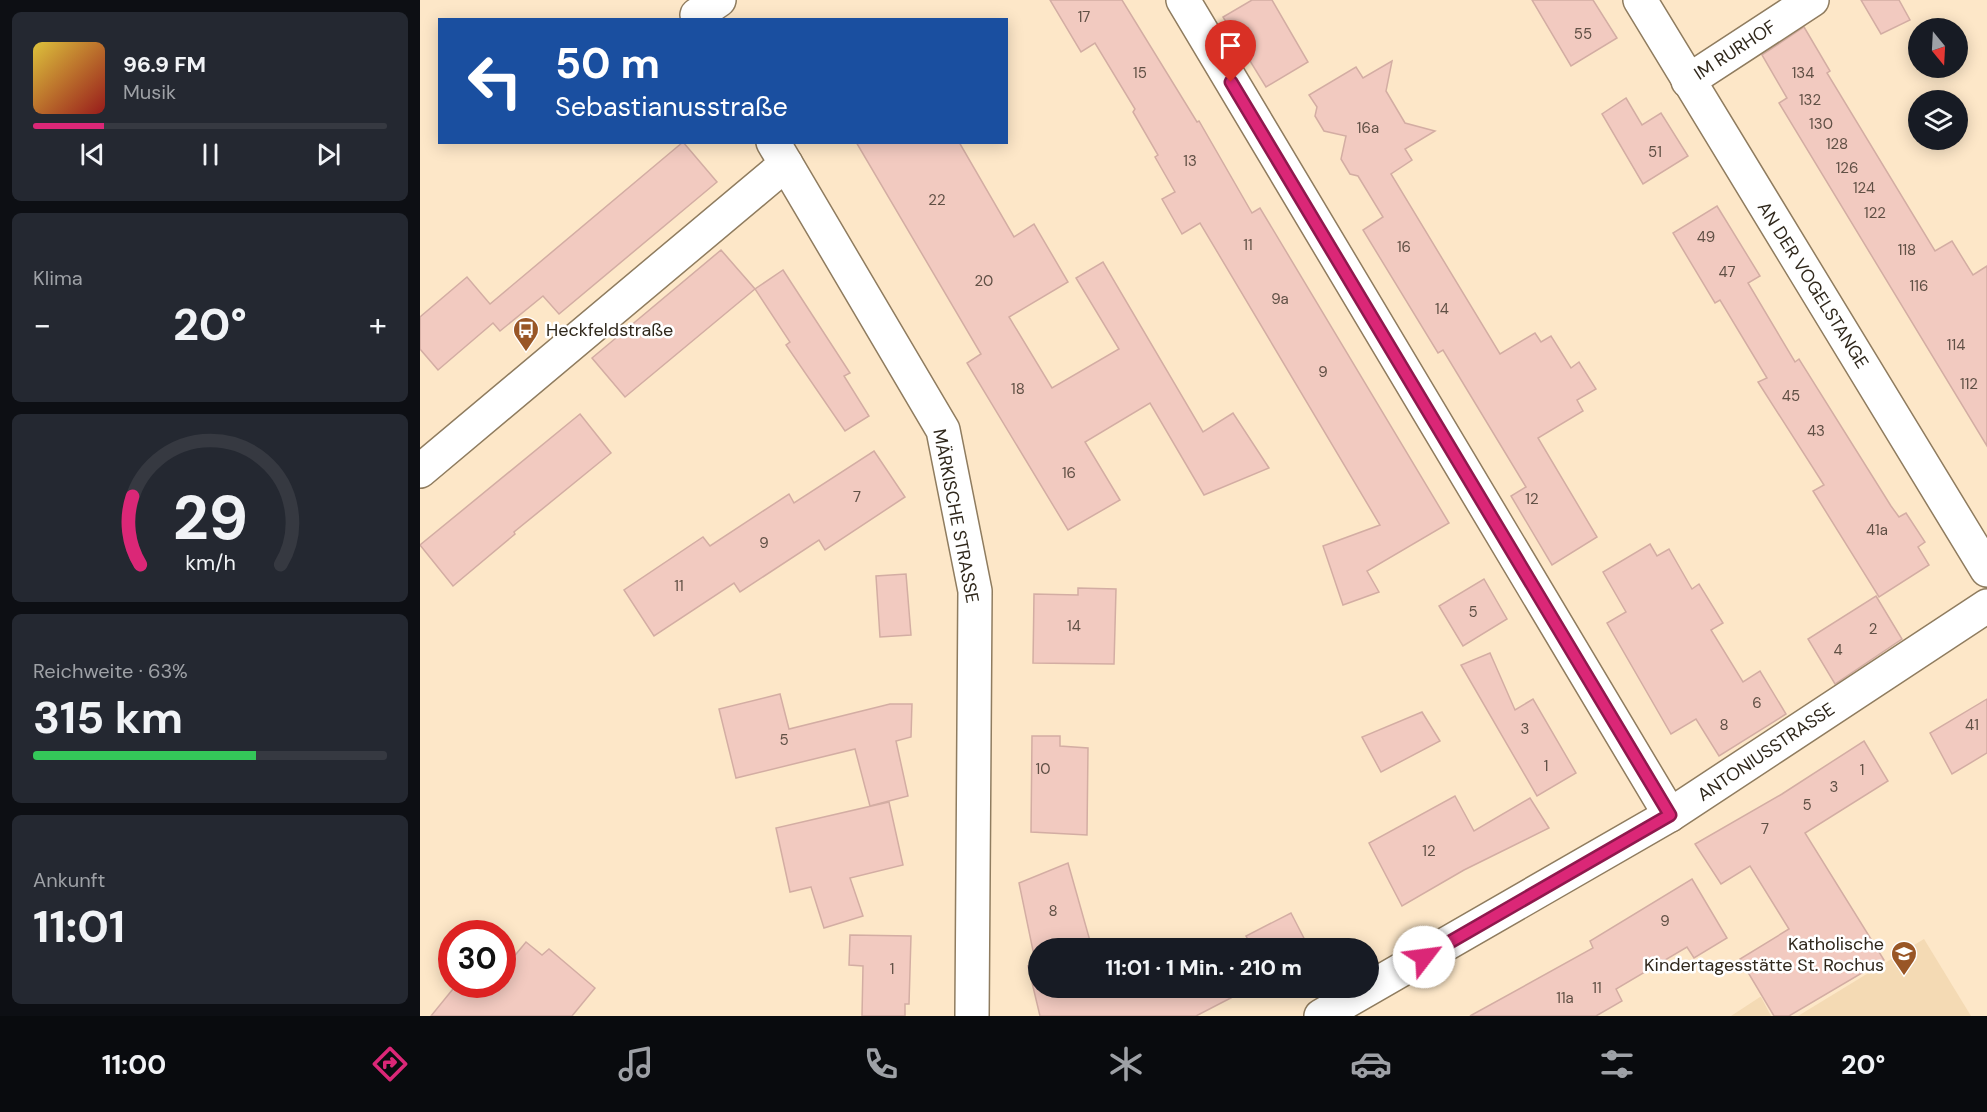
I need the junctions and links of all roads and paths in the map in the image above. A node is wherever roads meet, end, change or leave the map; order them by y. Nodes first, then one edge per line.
1 (719, 0) edge
2 (1183, 0) edge
3 (1640, 0) edge
4 (1812, 0) edge
5 (699, 18) edge
6 (1688, 81) junction
7 (780, 154) edge
8 (420, 471) edge
9 (1977, 532) edge
10 (1987, 570) edge
11 (1987, 606) edge
12 (1670, 815) junction
13 (972, 1016) edge
14 (1321, 1016) edge

1 - 5 street
2 - 12 street
3 - 6 street, AN DER VOGELSTANGE
4 - 6 street, IM RURHOF
6 - 9 street, AN DER VOGELSTANGE
7 - 8 street
7 - 13 street, MÄRKISCHE STRASSE
9 - 10 street, AN DER VOGELSTANGE
11 - 12 street, ANTONIUSSTRASSE
12 - 14 street, ANTONIUSSTRASSE

